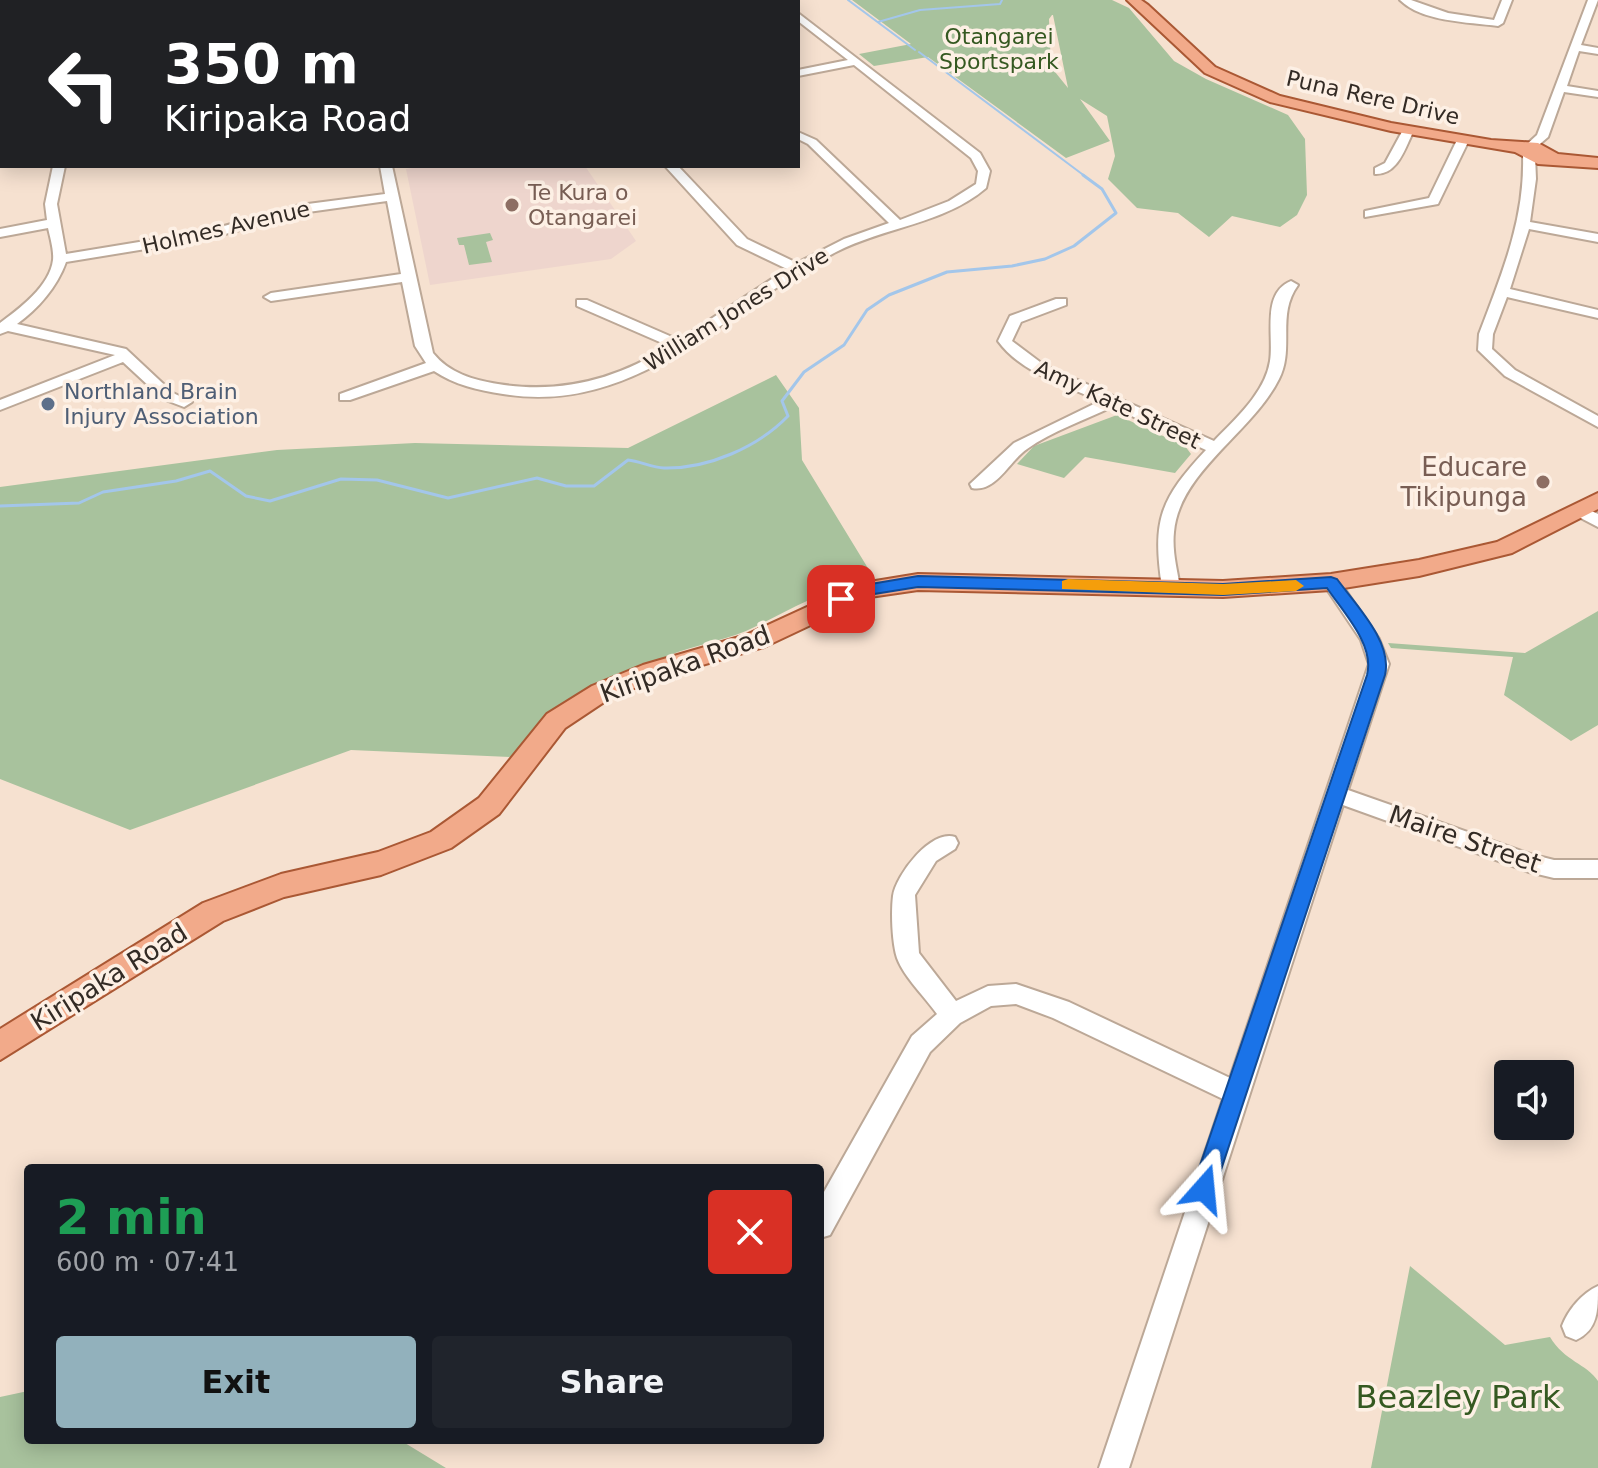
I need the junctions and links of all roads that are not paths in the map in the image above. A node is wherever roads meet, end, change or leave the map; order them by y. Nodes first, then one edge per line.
1 (1133, 0) edge
2 (1405, 0) edge
3 (1449, 0) edge
4 (1507, 0) edge
5 (1593, 0) edge
6 (1441, 13) junction
7 (800, 18) edge
8 (1576, 47) junction
9 (1598, 51) edge
10 (856, 62) junction
11 (800, 73) edge
12 (1561, 88) junction
13 (1598, 94) edge
14 (1408, 130) junction
15 (800, 136) edge
16 (1463, 140) junction
17 (1537, 153) junction
18 (1598, 163) edge
19 (59, 168) edge
20 (386, 168) edge
21 (673, 168) edge
22 (1379, 171) dead end
23 (392, 197) junction
24 (1369, 214) dead end
25 (54, 223) junction
26 (896, 223) junction
27 (1525, 225) junction
28 (0, 233) edge
29 (1598, 238) edge
30 (60, 259) junction
31 (798, 269) junction
32 (407, 277) junction
33 (1291, 285) dead end
34 (1501, 291) junction
35 (271, 297) dead end
36 (1061, 302) dead end
37 (582, 303) dead end
38 (1598, 314) edge
39 (3, 328) edge
40 (681, 346) junction
41 (126, 356) junction
42 (436, 365) junction
43 (345, 397) dead end
44 (184, 402) dead end
45 (1111, 402) junction
46 (0, 405) edge
47 (1598, 422) edge
48 (1217, 449) junction
49 (978, 484) dead end
50 (1592, 511) edge
51 (1331, 582) junction
52 (1171, 587) junction
53 (1335, 794) junction
54 (947, 843) dead end
55 (1598, 869) edge
56 (952, 1015) junction
57 (0, 1046) edge
58 (1236, 1093) junction
59 (824, 1218) edge
60 (1598, 1300) edge
61 (1576, 1326) dead end
62 (1114, 1468) edge

1 - 14 main road, Puna Rere Drive
2 - 6 street
3 - 6 street
4 - 6 street
5 - 8 street
7 - 10 street, William Jones Drive
8 - 9 street
8 - 12 street
10 - 11 street
10 - 26 street, William Jones Drive
12 - 13 street
12 - 17 street
14 - 16 main road, Puna Rere Drive
14 - 22 street
15 - 26 street
16 - 17 main road, Puna Rere Drive
16 - 24 street
17 - 18 main road, Puna Rere Drive
17 - 27 street
19 - 25 street
20 - 23 street
21 - 31 street
23 - 30 street, Holmes Avenue
23 - 32 street
25 - 28 street
25 - 30 street
26 - 31 street, William Jones Drive
27 - 29 street
27 - 34 street
30 - 39 street
31 - 40 street, William Jones Drive
32 - 35 street
32 - 42 street
33 - 48 street
34 - 38 street
34 - 47 street
36 - 45 street, Amy Kate Street
37 - 40 street
39 - 41 street
40 - 42 street, William Jones Drive
41 - 44 street
41 - 46 street
42 - 43 street
45 - 48 street, Amy Kate Street
45 - 49 street
48 - 52 street
50 - 51 main road, Kiripaka Road
51 - 52 main road, Kiripaka Road
51 - 53 street
52 - 57 main road, Kiripaka Road
53 - 55 street, Maire Street
53 - 58 street
54 - 56 street
56 - 58 street
56 - 59 street
58 - 62 street
60 - 61 street

